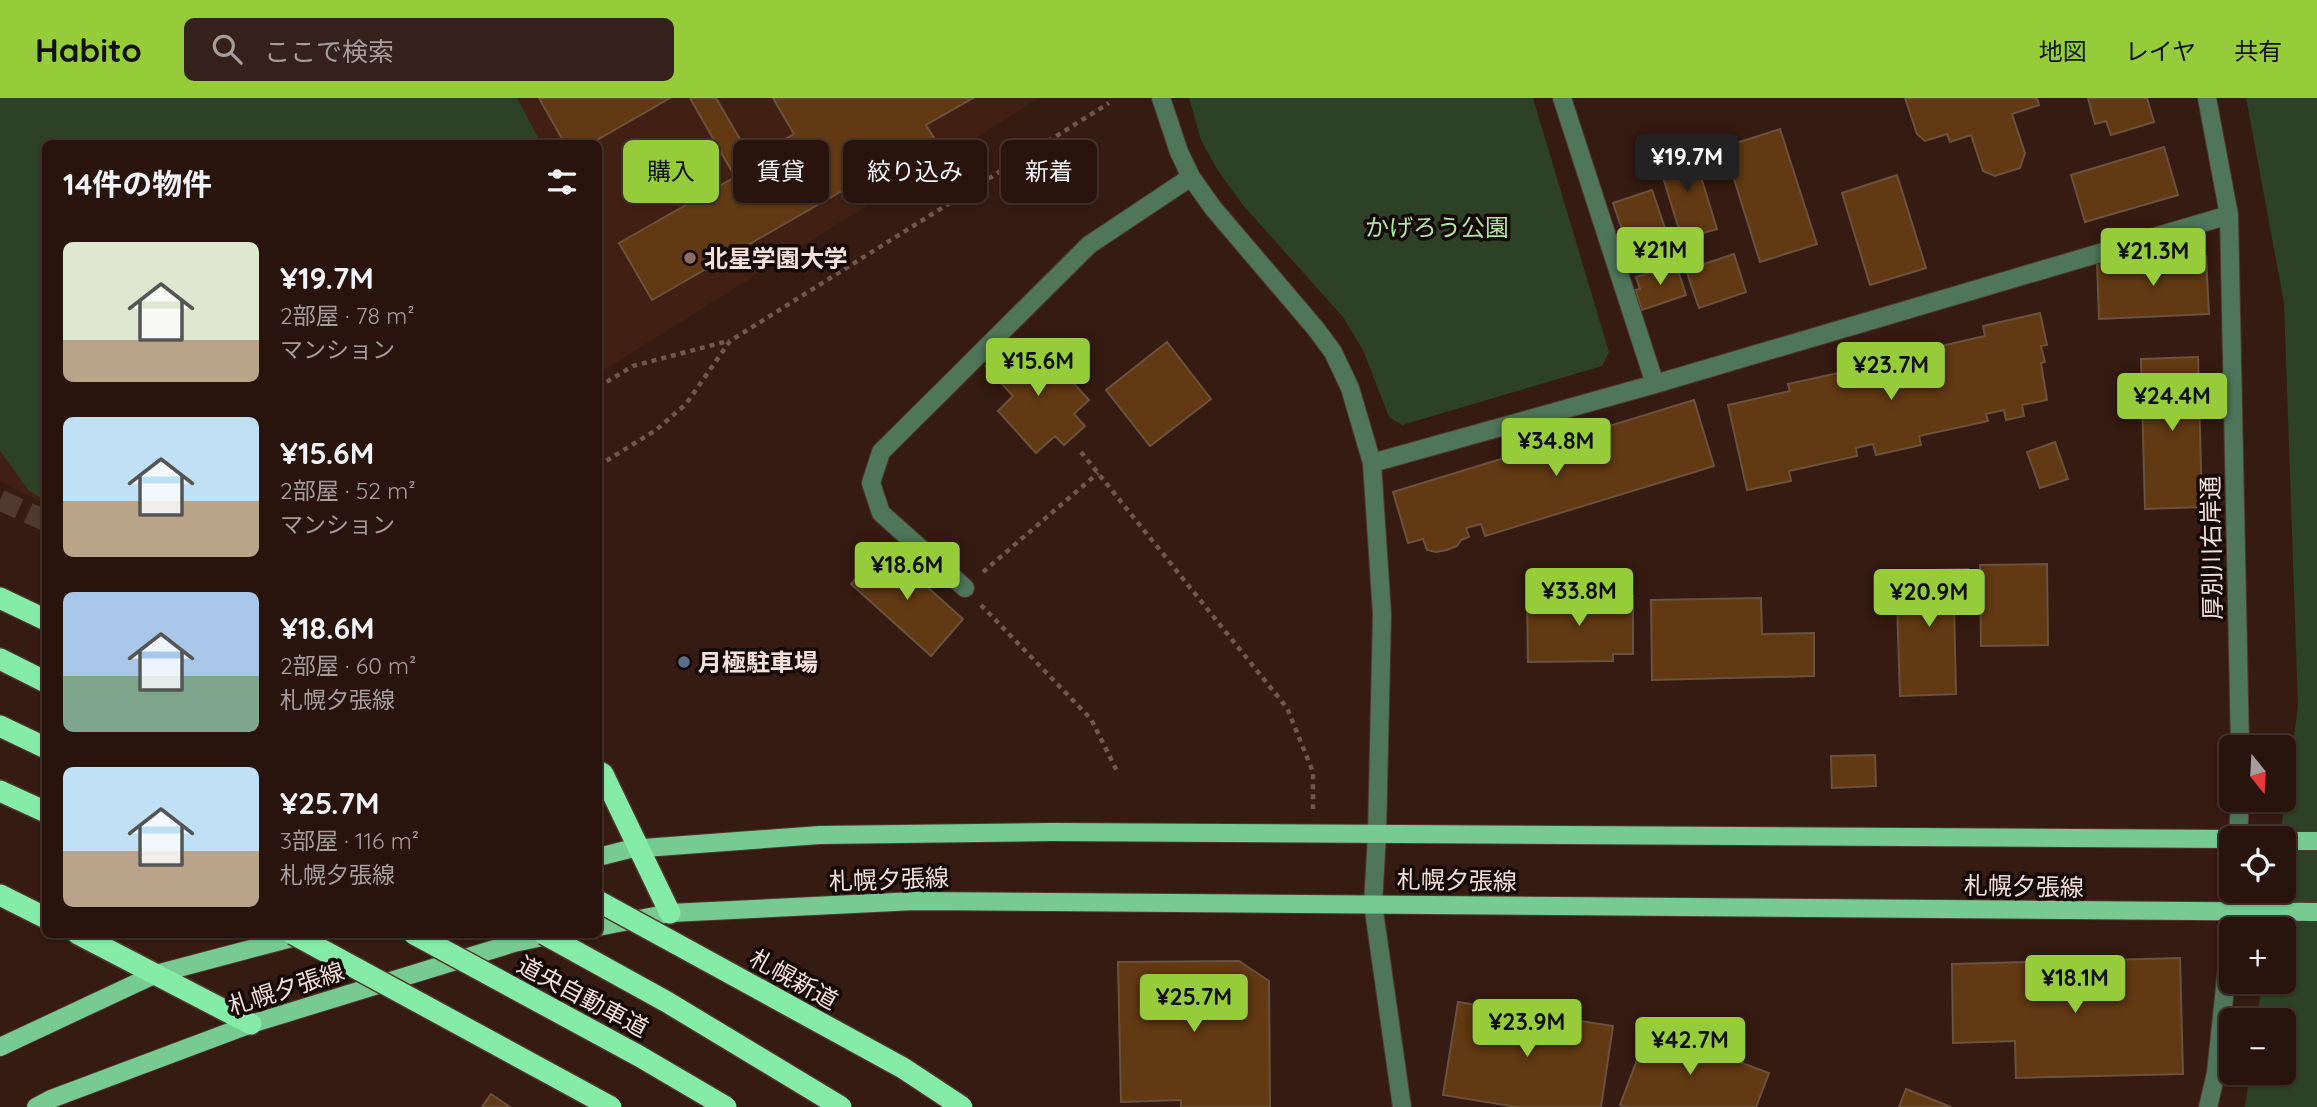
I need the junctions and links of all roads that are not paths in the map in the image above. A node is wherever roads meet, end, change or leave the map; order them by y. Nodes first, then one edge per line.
1 (1161, 98) edge
2 (1562, 98) edge
3 (2207, 98) edge
4 (1191, 177) junction
5 (2229, 215) junction
6 (1655, 384) junction
7 (1372, 463) junction
8 (965, 588) road end
9 (0, 598) edge
10 (42, 619) edge
11 (0, 659) edge
12 (42, 680) edge
13 (0, 726) edge
14 (2240, 735) edge
15 (42, 746) edge
16 (602, 773) edge
17 (0, 791) edge
18 (42, 810) edge
19 (1377, 835) junction
20 (2219, 839) edge
21 (2296, 841) edge
22 (2317, 841) edge
23 (639, 849) junction
24 (602, 856) edge
25 (0, 895) edge
26 (602, 903) edge
27 (1373, 904) junction
28 (2317, 912) edge
29 (670, 913) junction
30 (42, 916) edge
31 (2244, 917) edge
32 (2219, 924) edge
33 (602, 926) edge
34 (86, 938) edge
35 (292, 938) edge
36 (300, 938) edge
37 (421, 938) edge
38 (538, 938) edge
39 (551, 938) edge
40 (156, 974) junction
41 (2224, 994) edge
42 (251, 1024) junction
43 (0, 1047) edge
44 (36, 1107) edge
45 (611, 1107) edge
46 (726, 1107) edge
47 (841, 1107) edge
48 (962, 1107) edge
49 (1402, 1107) edge
50 (2208, 1107) edge

1 - 4 street
2 - 6 street
3 - 5 street, 厚別川右岸通
4 - 7 street
4 - 8 street
5 - 6 street
5 - 14 street, 厚別川右岸通
6 - 7 street
7 - 19 street
9 - 10 highway
11 - 12 highway
13 - 15 highway
16 - 23 highway
17 - 18 highway
19 - 20 main road, 札幌夕張線
19 - 23 main road, 札幌夕張線
19 - 27 street
21 - 22 main road
23 - 24 main road, 札幌夕張線
23 - 29 highway
25 - 30 highway
26 - 48 highway, 札幌新道, bridge
27 - 29 main road, 札幌夕張線
27 - 32 main road, 札幌夕張線
27 - 49 street
28 - 31 main road, 札幌夕張線
29 - 33 main road, 札幌夕張線
34 - 40 highway
35 - 40 main road, 札幌夕張線
36 - 45 highway, bridge
37 - 46 highway, 道央自動車道, bridge
38 - 42 main road, 札幌夕張線
39 - 47 highway, 道央自動車道, bridge
40 - 42 highway
40 - 43 main road, 札幌夕張線
41 - 50 street
42 - 44 main road, 札幌夕張線

